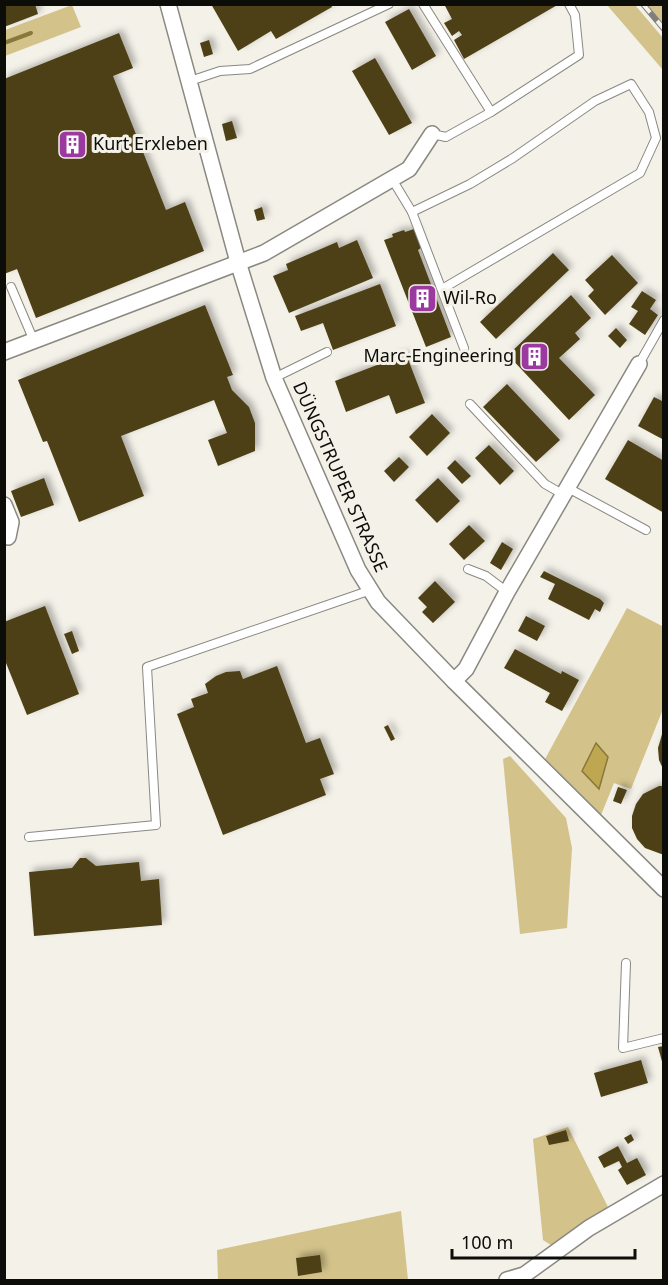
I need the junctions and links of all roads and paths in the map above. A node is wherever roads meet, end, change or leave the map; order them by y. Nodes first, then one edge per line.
1 (168, 4) edge
2 (389, 4) edge
3 (423, 4) edge
4 (569, 4) edge
5 (190, 81) junction
6 (491, 112) junction
7 (432, 134) joint
8 (392, 179) junction
9 (412, 212) junction
10 (238, 262) junction
11 (11, 287) dead end
12 (442, 289) junction
13 (663, 320) edge
14 (34, 341) junction
15 (464, 348) dead end
16 (4, 352) edge
17 (327, 352) dead end
18 (639, 364) joint
19 (274, 378) junction
20 (470, 404) dead end
21 (566, 491) junction
22 (4, 505) edge
23 (646, 530) dead end
24 (7, 540) dead end
25 (468, 569) dead end
26 (371, 590) junction
27 (507, 592) junction
28 (454, 681) junction
29 (29, 837) dead end
30 (663, 889) edge
31 (626, 963) dead end
32 (663, 1038) edge
33 (663, 1184) edge
34 (507, 1281) edge

1 - 5 street, DÜNGSTRUPER STRASSE
2 - 5 lane
3 - 6 lane
4 - 6 lane
5 - 10 street, DÜNGSTRUPER STRASSE
6 - 7 lane
7 - 8 street
8 - 9 lane
8 - 10 street
9 - 12 lane
9 - 12 lane
10 - 14 street
10 - 19 street, DÜNGSTRUPER STRASSE
11 - 14 lane
12 - 15 lane
13 - 18 lane
14 - 16 street
17 - 19 lane
18 - 21 street
19 - 26 street, DÜNGSTRUPER STRASSE
20 - 21 lane
21 - 23 lane
21 - 27 street
22 - 24 street
25 - 27 lane
26 - 28 street, DÜNGSTRUPER STRASSE
26 - 29 lane
27 - 28 street
28 - 30 street, DÜNGSTRUPER STRASSE
31 - 32 lane
33 - 34 street

